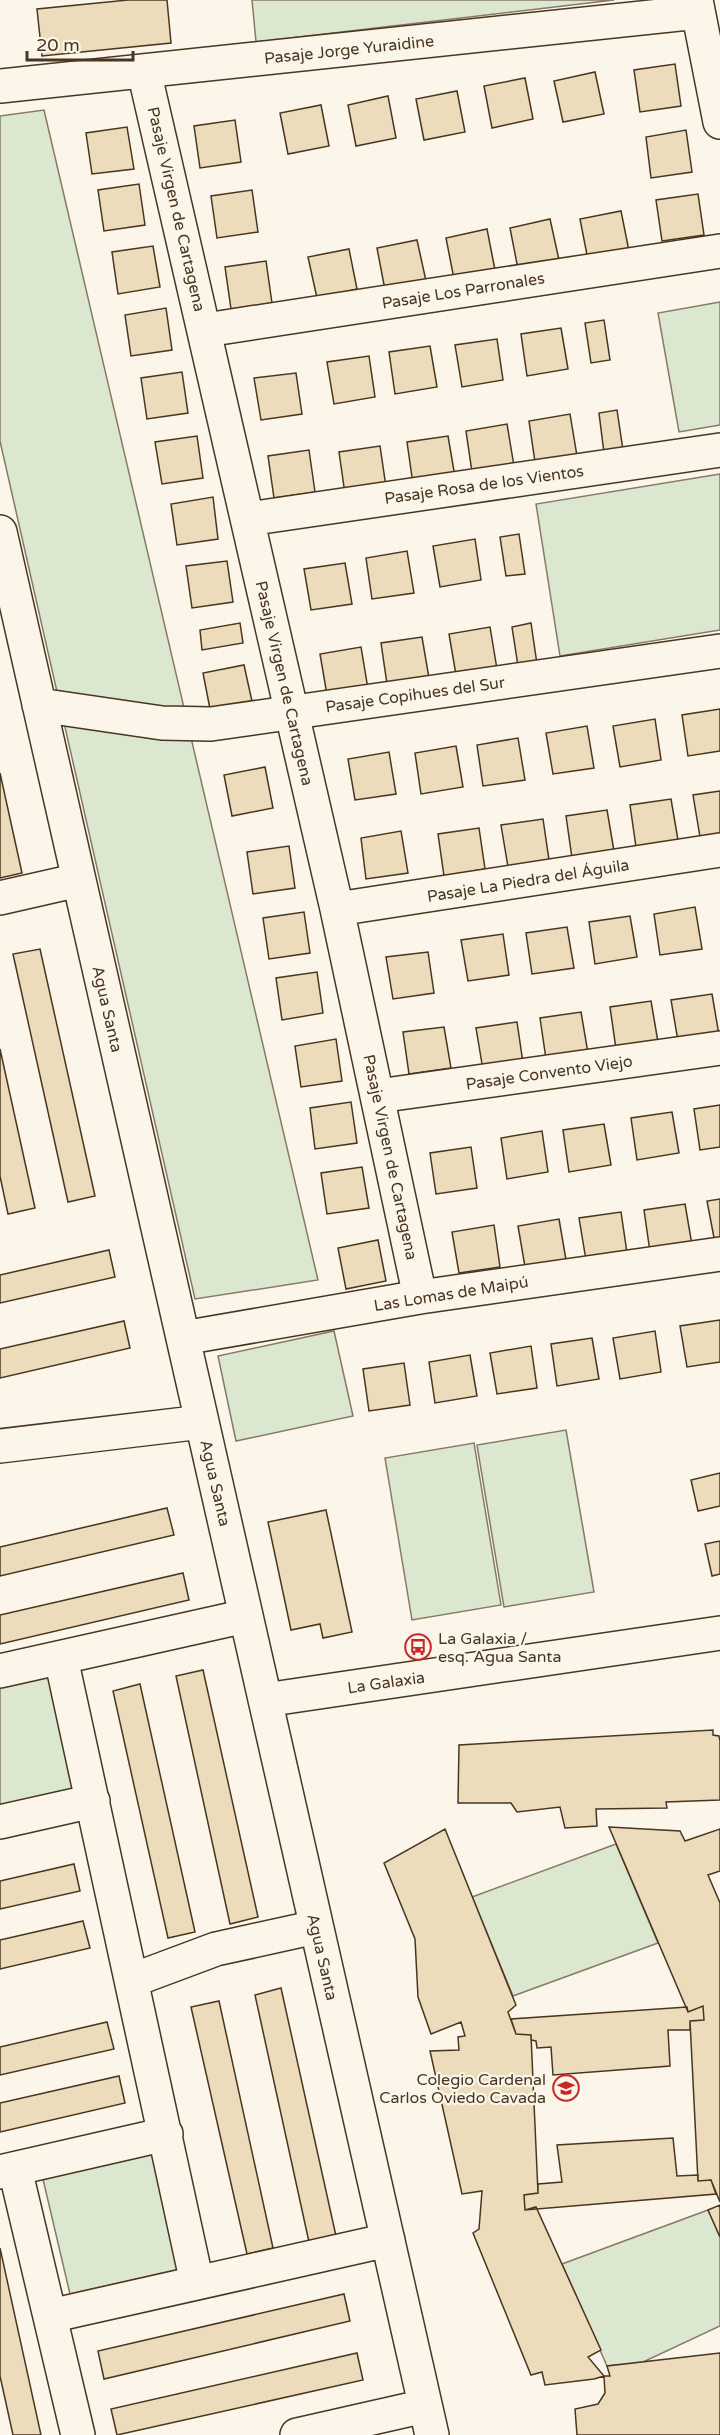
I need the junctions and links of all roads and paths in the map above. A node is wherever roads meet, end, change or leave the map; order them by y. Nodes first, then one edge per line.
1 (697, 6) edge
2 (144, 71) junction
3 (0, 86) edge
4 (720, 122) edge
5 (720, 251) edge
6 (206, 330) junction
7 (720, 450) edge
8 (248, 519) junction
9 (0, 532) edge
10 (4, 569) edge
11 (720, 651) edge
12 (39, 705) junction
13 (290, 712) junction
14 (720, 850) edge
15 (79, 880) junction
16 (0, 898) edge
17 (337, 909) junction
18 (720, 1048) edge
19 (378, 1096) junction
20 (720, 1254) edge
21 (420, 1297) junction
22 (183, 1338) junction
23 (202, 1422) junction
24 (0, 1446) edge
25 (246, 1616) junction
26 (720, 1633) edge
27 (61, 1658) junction
28 (0, 1671) edge
29 (265, 1700) junction
30 (93, 1802) junction
31 (0, 1822) edge
32 (316, 1927) junction
33 (133, 1980) junction
34 (166, 2134) junction
35 (8, 2171) edge
36 (388, 2240) junction
37 (198, 2283) junction
38 (50, 2316) junction
39 (429, 2421) edge
40 (78, 2435) edge
41 (297, 2435) edge

1 - 2 street, Pasaje Jorge Yuraidine
1 - 4 street
2 - 3 street, Pasaje Jorge Yuraidine
2 - 6 street, Pasaje Virgen de Cartagena
5 - 6 street, Pasaje Los Parronales
6 - 8 street, Pasaje Virgen de Cartagena
7 - 8 street, Pasaje Rosa de los Vientos
8 - 13 street, Pasaje Virgen de Cartagena
9 - 10 street, Agua Santa
10 - 12 street, Agua Santa
11 - 13 street, Pasaje Copihues del Sur
12 - 13 street, Pasaje Copihues del Sur
12 - 15 street, Agua Santa
13 - 17 street, Pasaje Virgen de Cartagena
14 - 17 street, Pasaje La Piedra del Águila
15 - 16 street
15 - 22 street, Agua Santa
17 - 19 street, Pasaje Virgen de Cartagena
18 - 19 street, Pasaje Convento Viejo
19 - 21 street, Pasaje Virgen de Cartagena
20 - 21 street, Las Lomas de Maipú
21 - 22 street, Las Lomas de Maipú
22 - 23 street, Agua Santa
23 - 24 street
23 - 25 street, Agua Santa
25 - 27 street
25 - 29 street, Agua Santa
26 - 29 street, La Galaxia
27 - 28 street
27 - 30 street
29 - 32 street, Agua Santa
30 - 31 street
30 - 33 street
32 - 33 street
32 - 36 street, Agua Santa
33 - 34 street
34 - 35 street
34 - 37 street
35 - 38 street
36 - 37 street
36 - 39 street, Agua Santa
37 - 38 street
38 - 40 street
39 - 41 street

